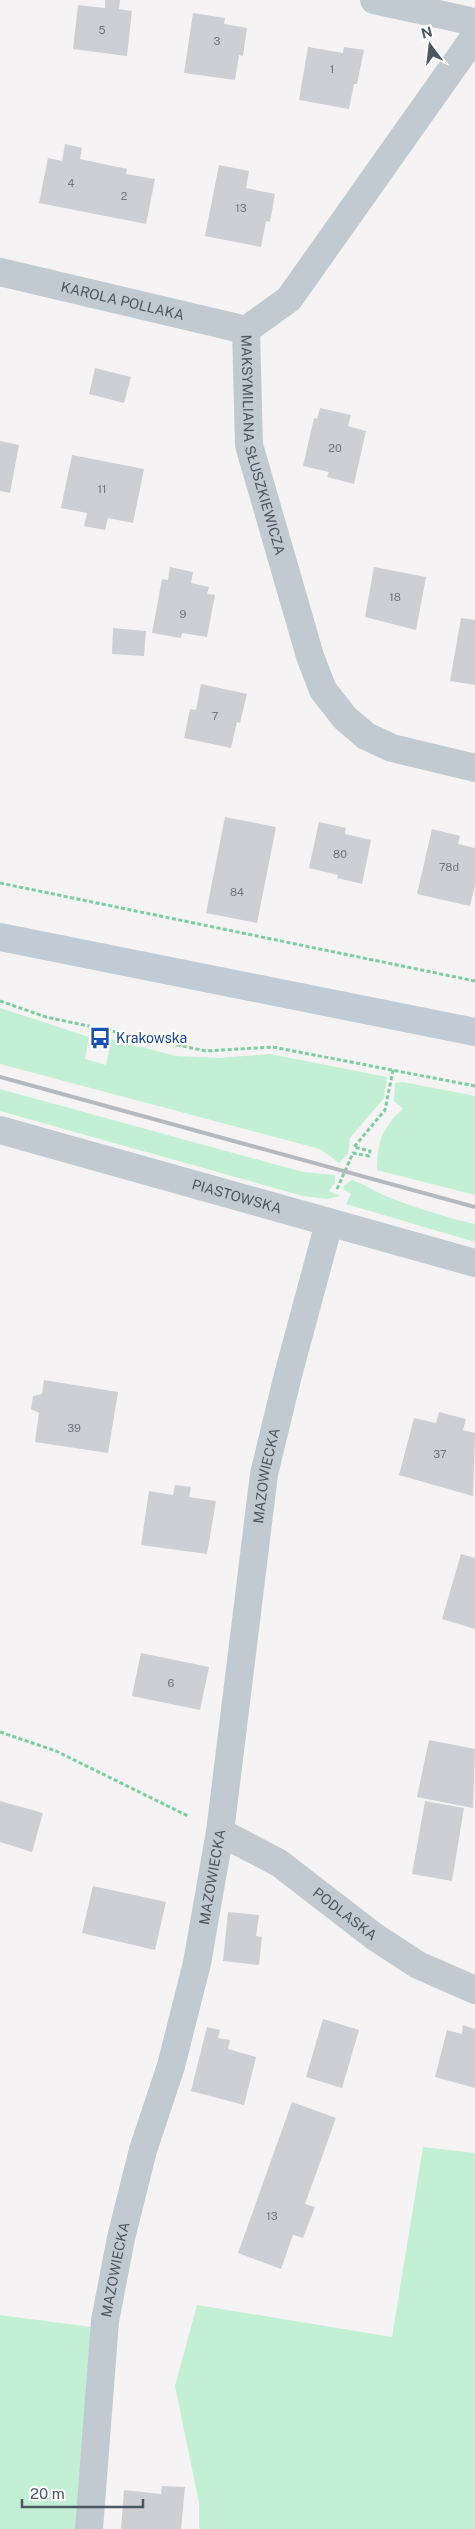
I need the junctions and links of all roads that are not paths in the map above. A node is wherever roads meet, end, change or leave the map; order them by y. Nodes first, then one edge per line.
1 (374, 0) edge
2 (467, 0) edge
3 (475, 12) edge
4 (475, 22) edge
5 (475, 36) edge
6 (0, 272) edge
7 (246, 330) junction
8 (475, 768) edge
9 (0, 937) edge
10 (475, 1032) edge
11 (0, 1130) edge
12 (329, 1222) junction
13 (475, 1263) edge
14 (220, 1832) junction
15 (475, 1990) edge
16 (89, 2529) edge

1 - 4 street
2 - 3 street
5 - 7 street, MAKSYMILIANA SŁUSZKIEWICZA
6 - 7 street, KAROLA POLLAKA
7 - 8 street, MAKSYMILIANA SŁUSZKIEWICZA
9 - 10 main road
11 - 12 street, PIASTOWSKA
12 - 13 street, PIASTOWSKA
12 - 14 street, MAZOWIECKA
14 - 15 street, PODLASKA
14 - 16 street, MAZOWIECKA

